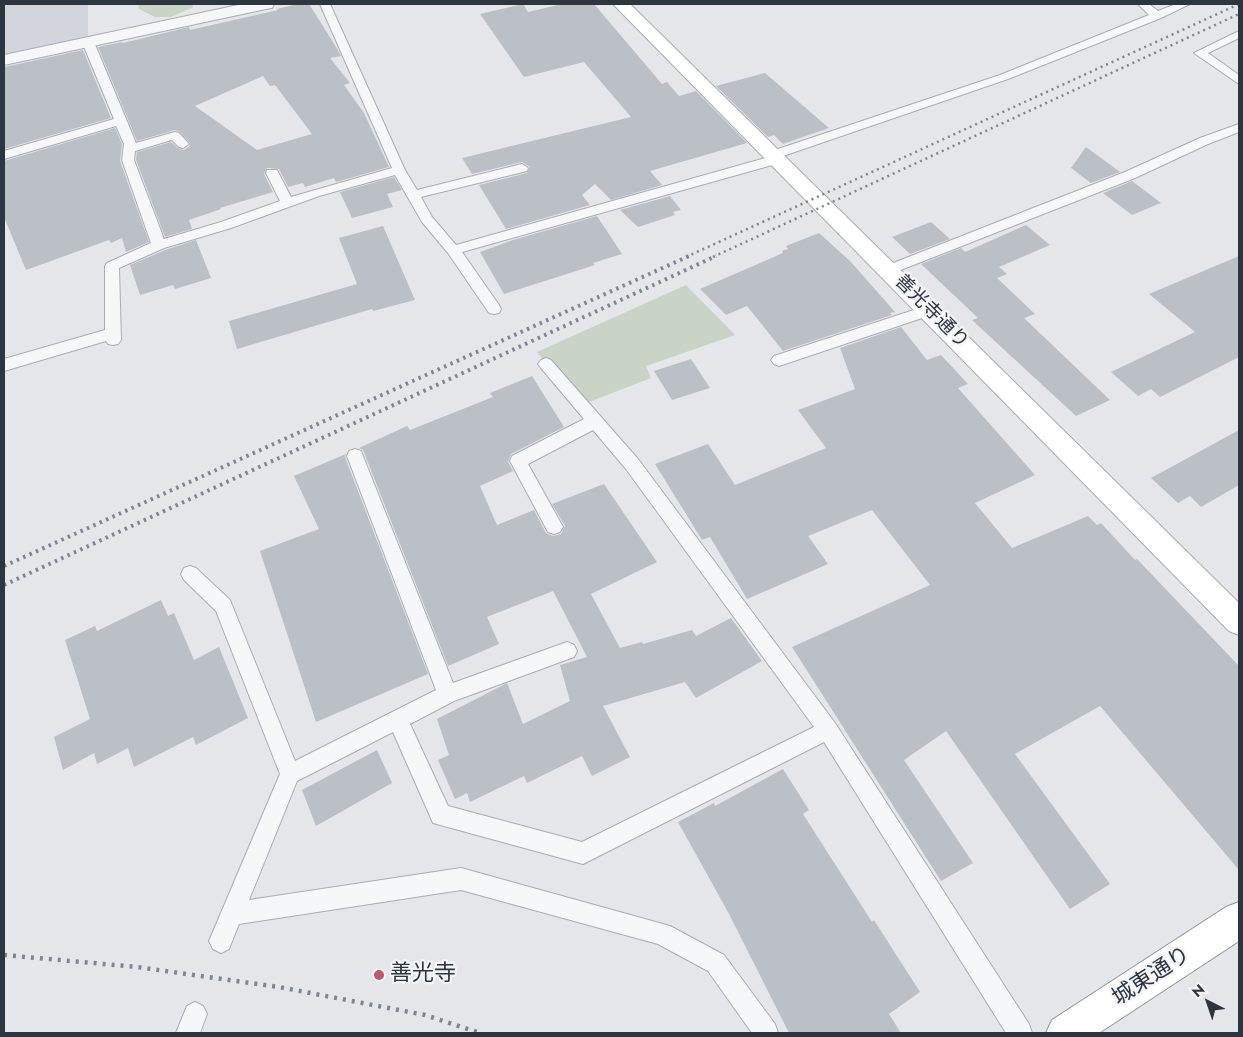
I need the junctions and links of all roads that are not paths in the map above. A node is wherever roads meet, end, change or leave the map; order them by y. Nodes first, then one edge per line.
1 (266, 4) edge
2 (325, 4) edge
3 (621, 4) edge
4 (1144, 4) edge
5 (1185, 4) edge
6 (1156, 16) junction
7 (1239, 34) edge
8 (88, 42) junction
9 (4, 60) edge
10 (1239, 80) edge
11 (120, 121) junction
12 (1239, 128) edge
13 (183, 144) dead end
14 (129, 149) junction
15 (4, 155) edge
16 (776, 157) junction
17 (522, 168) dead end
18 (399, 170) junction
19 (272, 173) dead end
20 (413, 195) junction
21 (288, 203) junction
22 (159, 245) junction
23 (452, 250) junction
24 (888, 270) junction
25 (494, 309) dead end
26 (929, 310) junction
27 (779, 360) dead end
28 (546, 364) dead end
29 (4, 365) edge
30 (595, 421) junction
31 (355, 456) dead end
32 (554, 527) dead end
33 (190, 574) dead end
34 (1239, 622) edge
35 (567, 651) dead end
36 (448, 694) junction
37 (398, 721) junction
38 (828, 730) junction
39 (290, 774) junction
40 (233, 914) junction
41 (1239, 920) edge
42 (221, 941) dead end
43 (1088, 1027) edge
44 (766, 1033) edge
45 (1020, 1033) edge

1 - 8 street
2 - 18 lane
3 - 16 main road, 善光寺通り
4 - 6 lane
5 - 6 lane
6 - 16 lane
7 - 10 lane
8 - 9 street
8 - 11 lane
11 - 14 lane
11 - 15 lane
12 - 24 lane
13 - 14 lane
14 - 22 lane
16 - 23 lane
16 - 24 main road, 善光寺通り
17 - 20 lane
18 - 20 lane
18 - 21 lane
19 - 21 lane
20 - 23 lane
21 - 22 lane
22 - 29 lane
23 - 25 lane
24 - 26 main road, 善光寺通り
26 - 27 lane
26 - 34 main road, 善光寺通り
28 - 30 lane
30 - 32 lane
30 - 38 lane
31 - 36 lane
33 - 39 lane
35 - 36 lane
36 - 37 lane
37 - 38 lane
37 - 39 lane
38 - 45 lane
39 - 40 lane
40 - 42 lane
40 - 44 lane
41 - 43 main road, 城東通り

